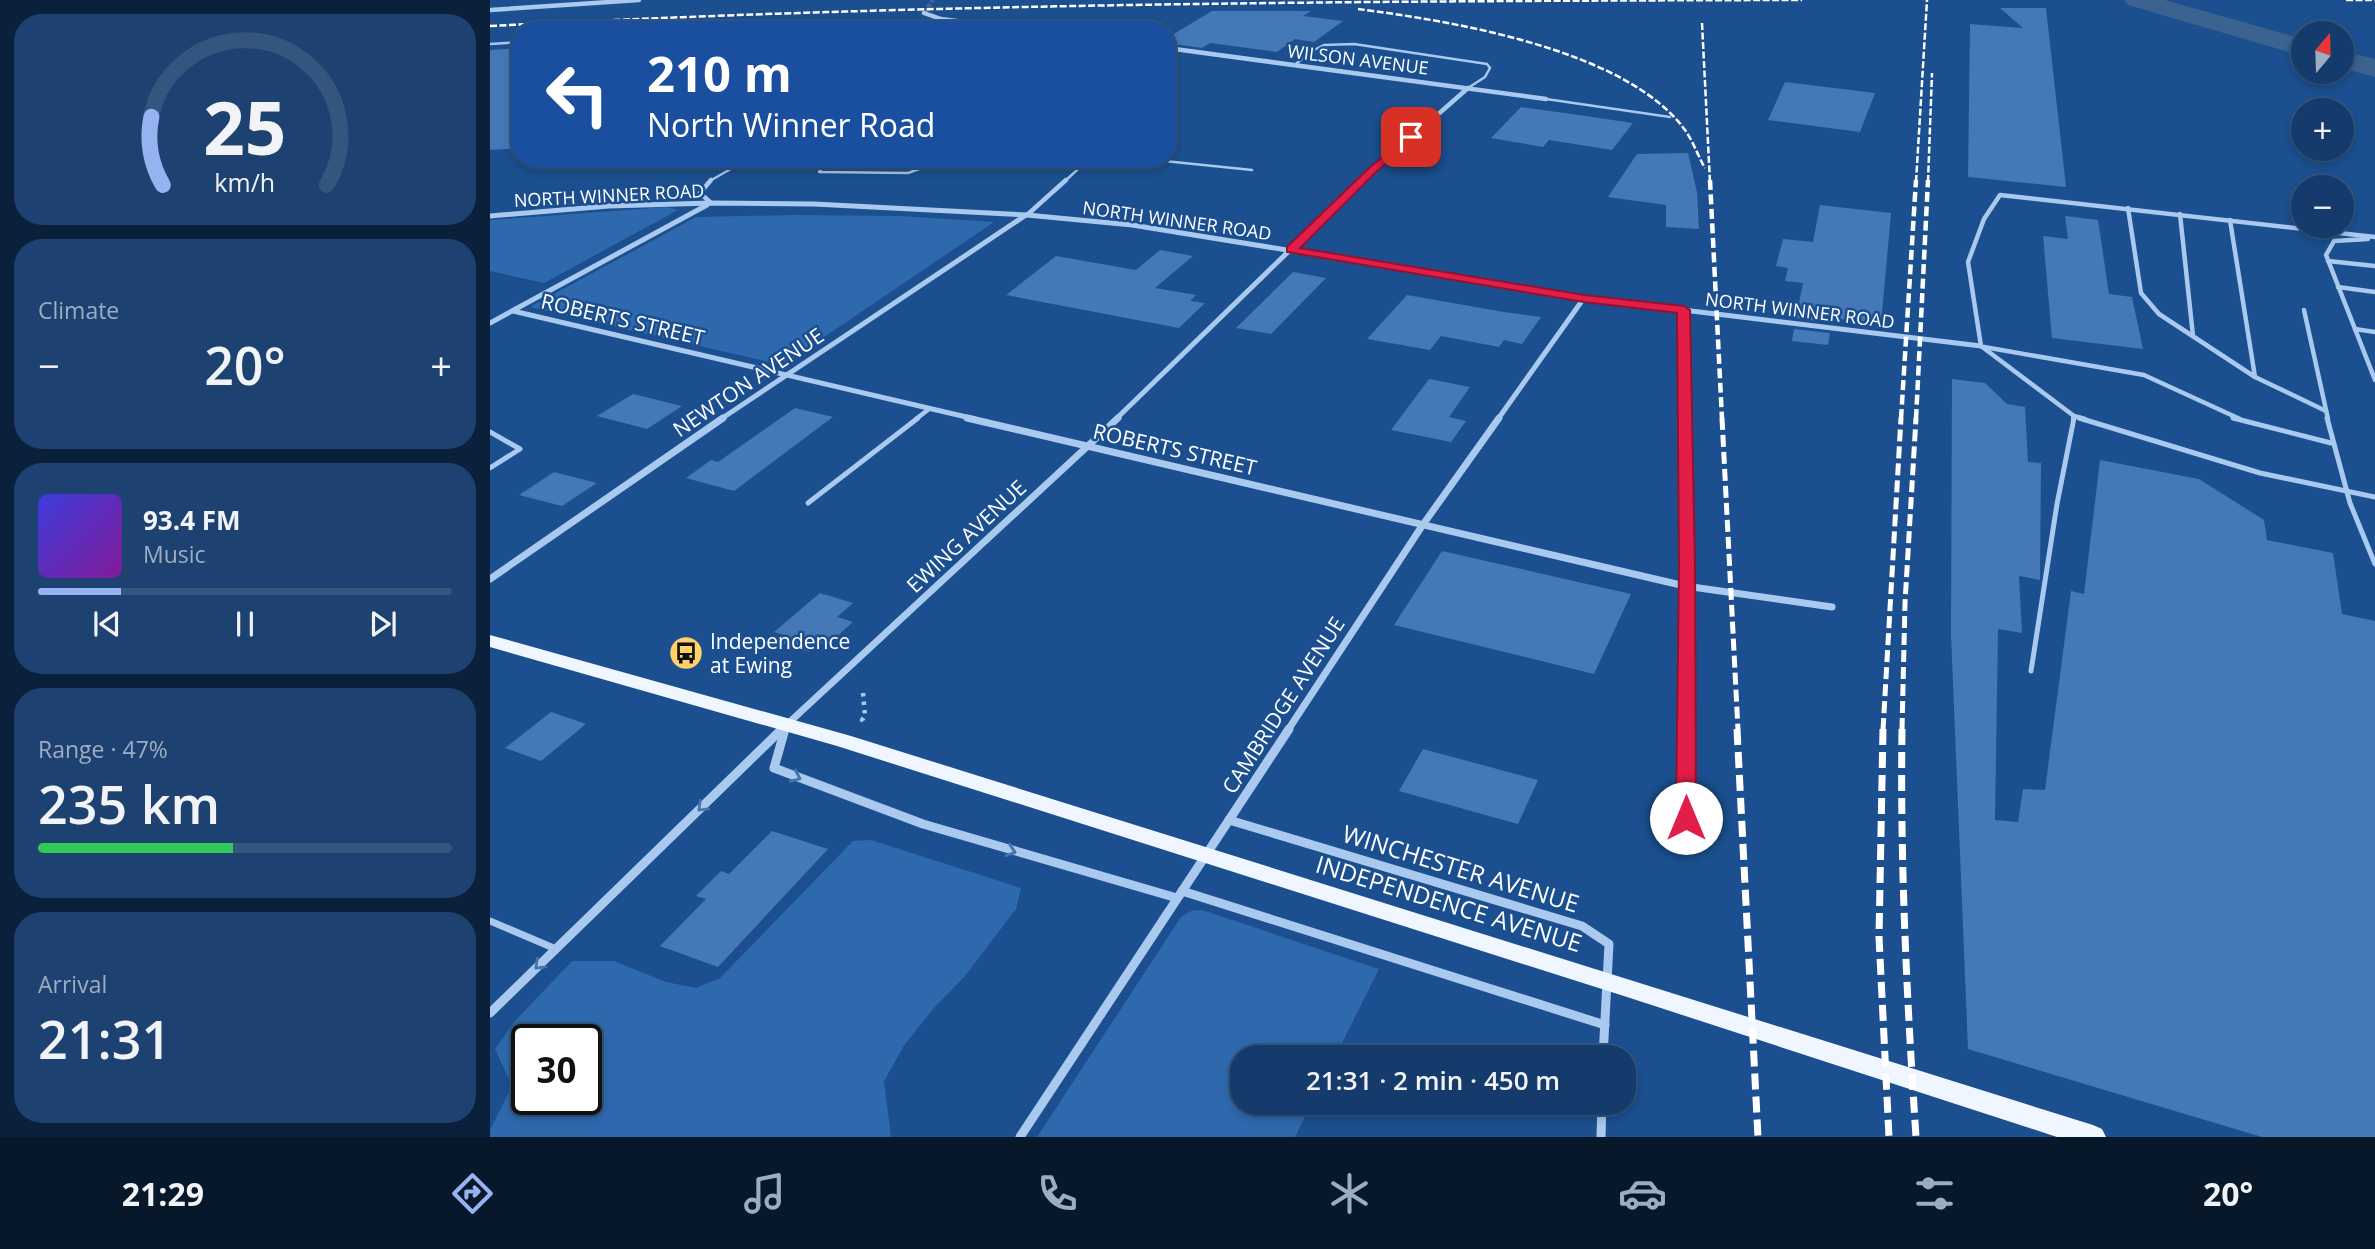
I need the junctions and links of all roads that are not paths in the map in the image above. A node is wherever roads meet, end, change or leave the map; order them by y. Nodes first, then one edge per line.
1 (639, 0) edge
2 (490, 10) edge
3 (924, 13) dead end
4 (956, 21) edge
5 (511, 43) edge
6 (490, 44) edge
7 (1176, 49) edge
8 (1295, 65) junction
9 (1468, 88) junction
10 (1546, 99) joint
11 (1670, 117) dead end
12 (1176, 162) edge
13 (732, 168) edge
14 (823, 168) edge
15 (920, 168) edge
16 (1079, 168) edge
17 (1252, 170) dead end
18 (711, 203) junction
19 (2128, 208) junction
20 (2180, 214) junction
21 (1027, 215) junction
22 (490, 216) edge
23 (2231, 220) junction
24 (2375, 238) edge
25 (1291, 250) junction
26 (2328, 261) junction
27 (2375, 266) edge
28 (2338, 287) junction
29 (2375, 292) edge
30 (1584, 298) junction
31 (1684, 310) junction
32 (2304, 310) dead end
33 (513, 311) junction
34 (490, 323) edge
35 (2355, 328) junction
36 (2375, 332) edge
37 (2193, 336) junction
38 (1980, 346) junction
39 (785, 375) junction
40 (2255, 377) junction
41 (2375, 380) edge
42 (929, 409) junction
43 (2326, 411) junction
44 (2074, 415) junction
45 (490, 432) edge
46 (2331, 443) junction
47 (1089, 446) junction
48 (490, 468) edge
49 (2347, 491) junction
50 (2375, 497) edge
51 (808, 503) dead end
52 (1422, 526) junction
53 (2375, 564) edge
54 (490, 579) edge
55 (1685, 586) junction
56 (1832, 607) dead end
57 (490, 641) edge
58 (2031, 671) dead end
59 (786, 725) junction
60 (1686, 818) dead end
61 (1229, 820) junction
62 (1180, 895) junction
63 (490, 921) edge
64 (556, 949) junction
65 (490, 1013) edge
66 (1605, 1025) junction
67 (1604, 1045) edge
68 (1602, 1115) edge
69 (1020, 1137) edge
70 (1601, 1137) edge
71 (2093, 1137) edge

1 - 2 street
3 - 4 street
5 - 6 lane
7 - 8 street, WILSON AVENUE
8 - 9 street, WILSON AVENUE
8 - 9 lane
9 - 10 street, WILSON AVENUE
9 - 25 street, EWING AVENUE
10 - 11 lane
12 - 17 lane
13 - 18 lane
14 - 15 lane
16 - 21 lane
18 - 21 street, NORTH WINNER ROAD
18 - 22 street, NORTH WINNER ROAD
18 - 33 street
19 - 20 lane
19 - 37 lane
19 - 38 lane
20 - 23 lane
20 - 37 lane
21 - 25 street, NORTH WINNER ROAD
21 - 39 street, NEWTON AVENUE
23 - 24 lane
23 - 40 lane
24 - 26 lane
25 - 30 street, NORTH WINNER ROAD
25 - 47 street, EWING AVENUE
26 - 27 lane
26 - 28 lane
28 - 29 lane
28 - 35 lane
30 - 31 street, NORTH WINNER ROAD
30 - 52 street, CAMBRIDGE AVENUE
31 - 38 street, NORTH WINNER ROAD
31 - 55 street
32 - 43 lane
33 - 34 street
33 - 39 street, ROBERTS STREET
35 - 36 lane
35 - 41 lane
37 - 40 lane
38 - 44 lane
38 - 46 lane
39 - 42 street, ROBERTS STREET
39 - 54 street, NEWTON AVENUE
40 - 43 lane
42 - 47 street, ROBERTS STREET
42 - 51 lane
43 - 46 lane
44 - 49 lane
44 - 58 lane
45 - 48 lane
46 - 49 lane
47 - 52 street, ROBERTS STREET
47 - 59 street, EWING AVENUE
49 - 50 lane
49 - 53 lane
52 - 55 street, ROBERTS STREET
52 - 61 street, CAMBRIDGE AVENUE
55 - 56 street, ROBERTS STREET
55 - 60 street
57 - 59 main road, INDEPENDENCE AVENUE
59 -> 62 street
59 -> 64 street, EWING AVENUE
59 - 71 main road, INDEPENDENCE AVENUE
61 - 62 street, CAMBRIDGE AVENUE
61 - 66 street, WINCHESTER AVENUE
62 - 66 street
62 - 69 street, CAMBRIDGE AVENUE
63 - 64 lane
64 -> 65 street, EWING AVENUE
66 - 67 street, WINCHESTER AVENUE
68 - 70 street

